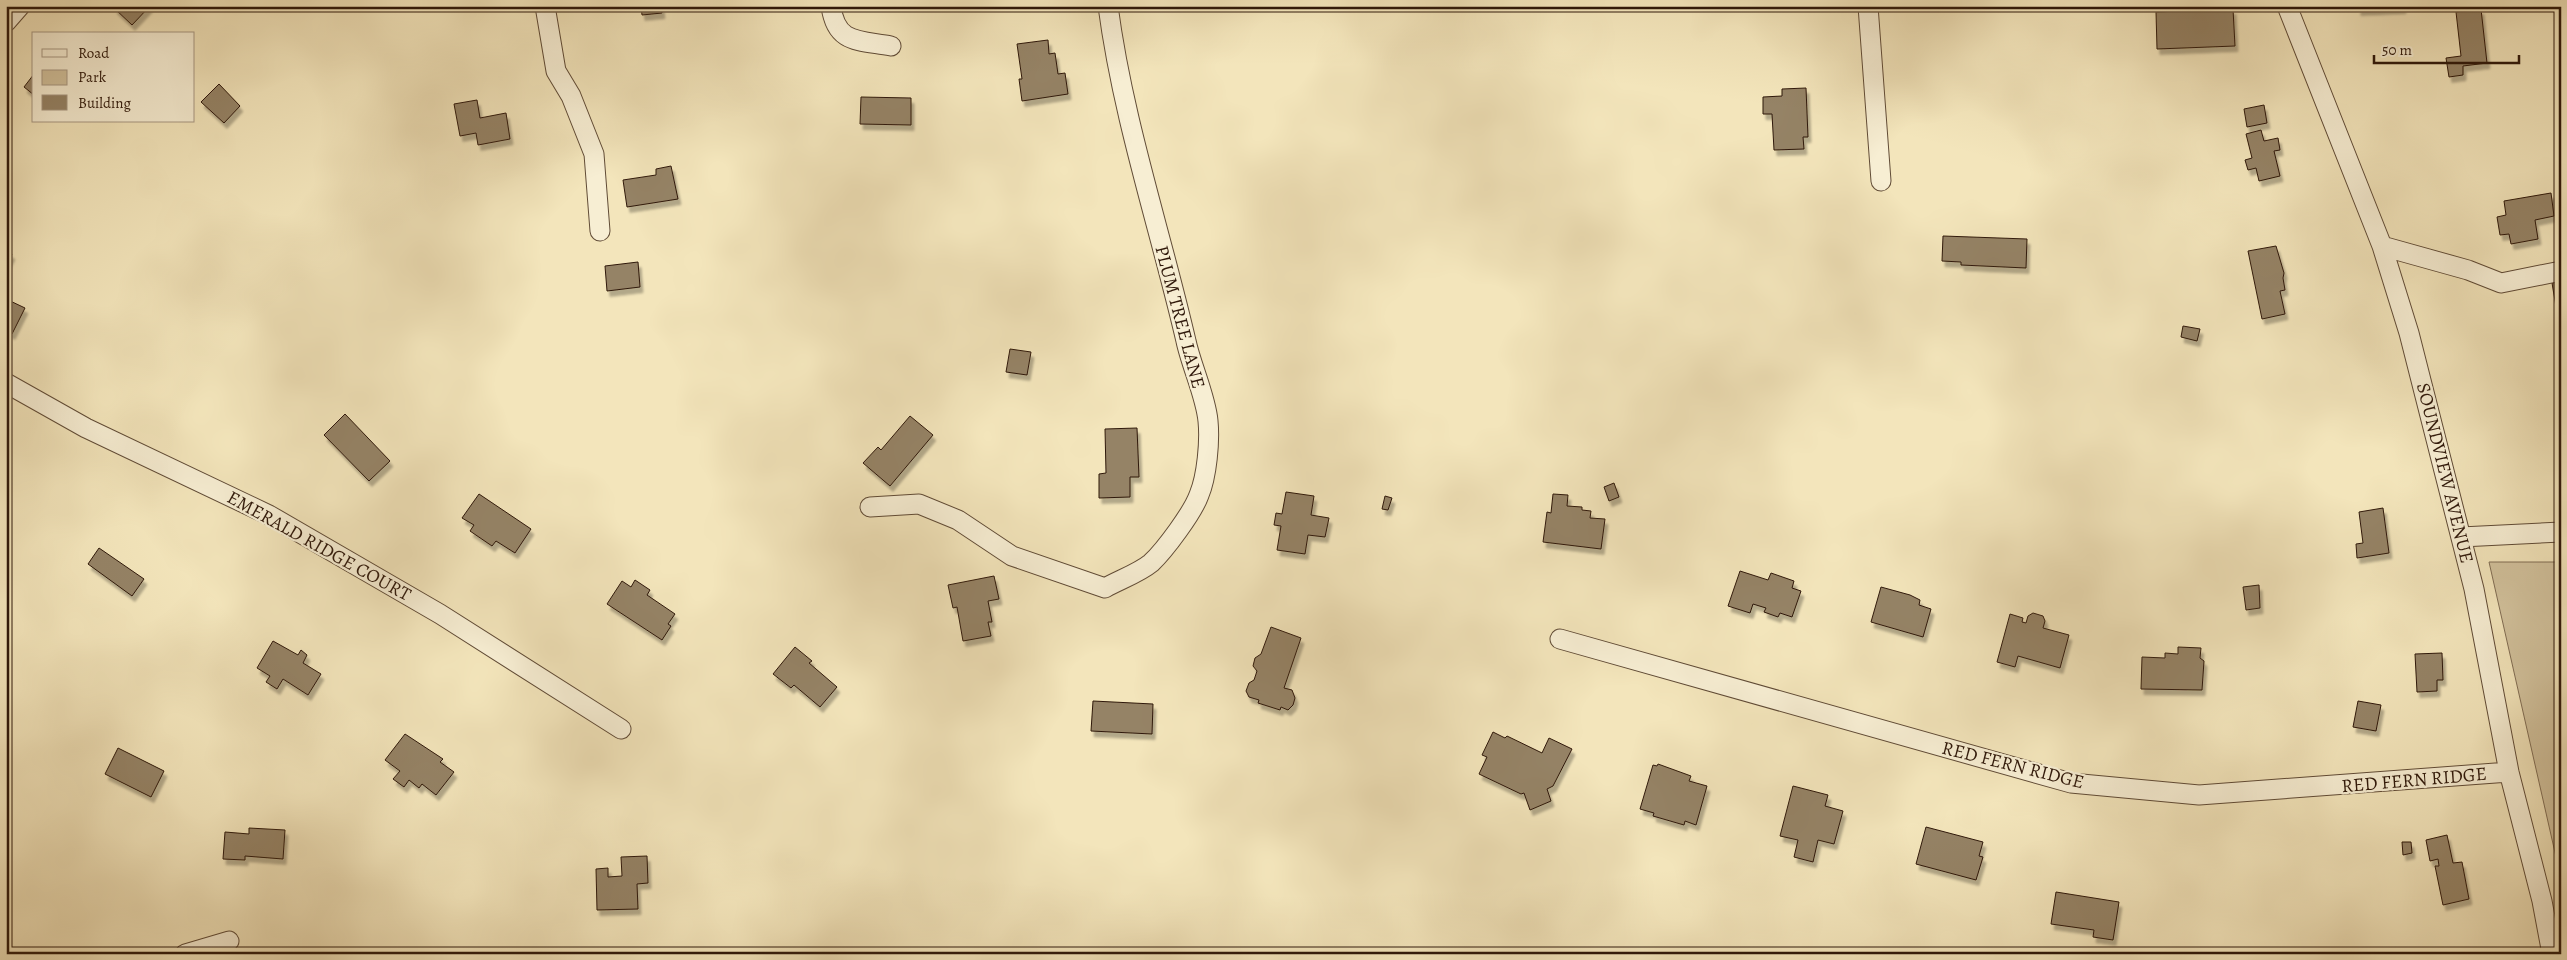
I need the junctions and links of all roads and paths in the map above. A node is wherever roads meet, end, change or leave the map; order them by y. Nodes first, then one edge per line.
1 (20, 6) edge
2 (545, 6) edge
3 (831, 6) edge
4 (1108, 6) edge
5 (1868, 6) edge
6 (2287, 6) edge
7 (6, 22) edge
8 (891, 46) dead end
9 (1881, 181) dead end
10 (600, 231) dead end
11 (2382, 246) junction
12 (2561, 272) edge
13 (6, 383) edge
14 (870, 507) dead end
15 (2561, 532) edge
16 (2461, 537) junction
17 (1560, 639) dead end
18 (621, 729) dead end
19 (2509, 772) junction
20 (228, 940) dead end
21 (185, 954) edge
22 (2552, 954) edge

1 - 7 street
2 - 10 street
3 - 8 street
4 - 14 street, PLUM TREE LANE
5 - 9 street
6 - 11 street, SOUNDVIEW AVENUE
11 - 12 street
11 - 16 street, SOUNDVIEW AVENUE
13 - 18 street, EMERALD RIDGE COURT
15 - 16 street
16 - 19 street, SOUNDVIEW AVENUE
17 - 19 street, RED FERN RIDGE
19 - 22 street, SOUNDVIEW AVENUE
20 - 21 street

